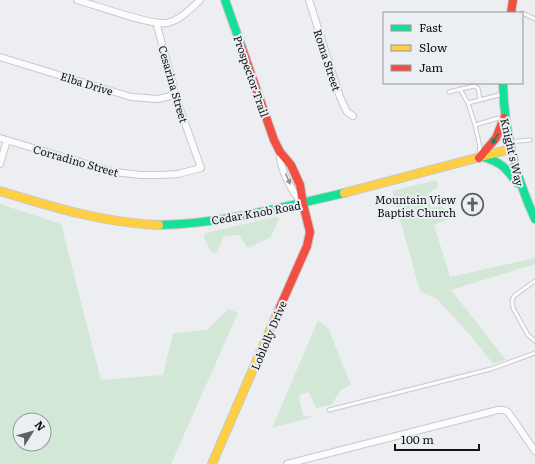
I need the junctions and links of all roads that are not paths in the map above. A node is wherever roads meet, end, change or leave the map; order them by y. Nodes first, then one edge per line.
1 (77, 0) edge
2 (200, 0) edge
3 (225, 0) edge
4 (309, 0) edge
5 (513, 0) edge
6 (511, 12) edge
7 (523, 13) edge
8 (535, 19) edge
9 (156, 22) junction
10 (0, 57) edge
11 (503, 84) edge
12 (460, 89) junction
13 (449, 92) dead end
14 (503, 94) junction
15 (175, 96) junction
16 (480, 99) junction
17 (468, 103) junction
18 (353, 116) dead end
19 (504, 117) junction
20 (476, 124) junction
21 (0, 138) edge
22 (7, 140) junction
23 (530, 140) dead end
24 (510, 146) junction
25 (481, 157) junction
26 (0, 164) edge
27 (201, 168) joint
28 (521, 188) junction
29 (0, 191) edge
30 (303, 204) junction
31 (535, 219) edge
32 (535, 281) edge
33 (535, 341) edge
34 (535, 353) edge
35 (329, 410) dead end
36 (535, 451) edge
37 (212, 464) edge
38 (286, 464) edge

1 - 9 street
2 - 9 street
3 - 30 street, Prospector Trail
4 - 18 street, Roma Street
5 - 6 street
7 - 8 lane
9 - 15 street, Cesarina Street
10 - 15 street, Elba Drive
11 - 14 street, Knight's Way
12 - 13 lane
12 - 16 lane
12 - 17 lane
14 - 16 lane
14 - 19 street, Knight's Way
15 - 27 street, Cesarina Street
16 - 17 lane
17 - 20 lane
19 - 20 lane
19 - 24 street, Knight's Way
19 -> 25 street
20 - 25 lane
21 - 22 street, Corradino Street
22 - 26 street
22 - 27 street, Corradino Street
23 - 24 lane
24 - 25 street, Cedar Knob Road
24 - 28 street, Knight's Way
25 - 28 street
25 - 30 street, Cedar Knob Road
28 - 31 street, Knight's Way
29 - 30 street, Cedar Knob Road
30 - 37 street, Loblolly Drive
32 - 33 lane
34 - 35 lane
36 - 38 street

